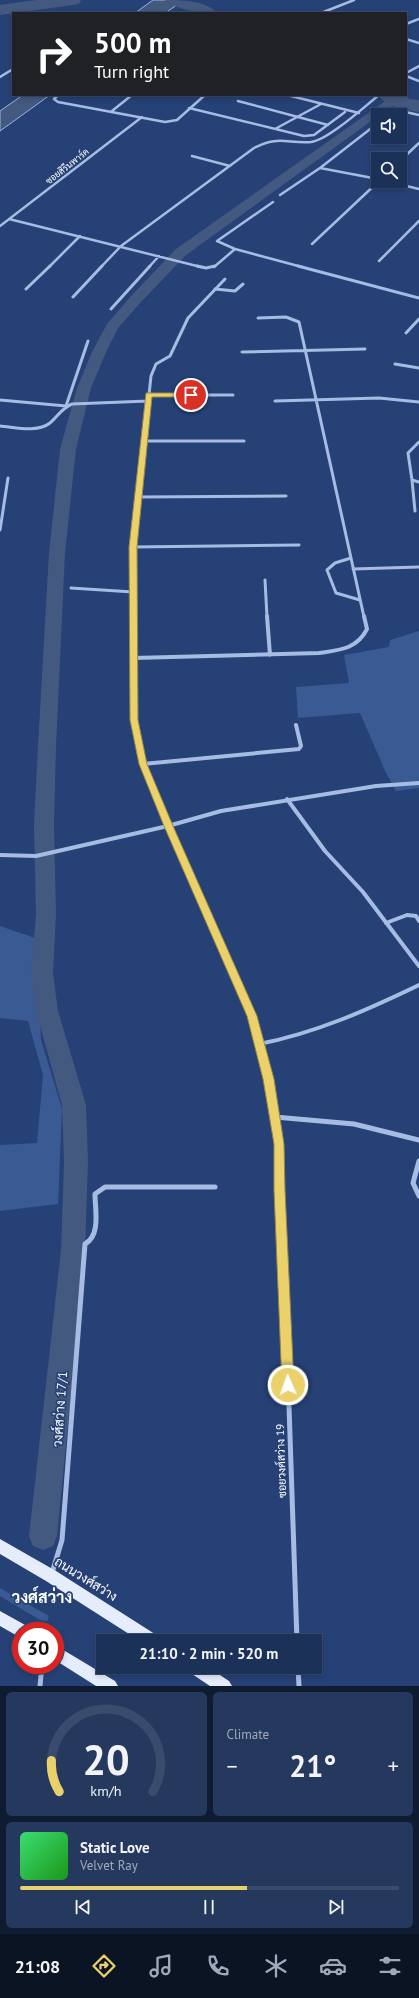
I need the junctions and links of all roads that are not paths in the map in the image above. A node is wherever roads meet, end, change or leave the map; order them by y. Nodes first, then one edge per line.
1 (354, 0) edge
2 (328, 10) junction
3 (323, 12) edge
4 (333, 12) edge
5 (419, 18) edge
6 (407, 24) edge
7 (407, 39) edge
8 (419, 43) edge
9 (419, 66) edge
10 (12, 70) edge
11 (407, 72) edge
12 (407, 76) edge
13 (0, 77) edge
14 (419, 80) edge
15 (57, 96) edge
16 (131, 96) edge
17 (204, 96) edge
18 (291, 96) edge
19 (378, 96) edge
20 (238, 101) dead end
21 (322, 103) junction
22 (189, 108) junction
23 (112, 111) junction
24 (345, 112) dead end
25 (407, 112) edge
26 (359, 113) junction
27 (419, 114) edge
28 (142, 117) junction
29 (297, 117) junction
30 (328, 125) junction
31 (371, 128) edge
32 (275, 129) junction
33 (419, 143) edge
34 (407, 154) edge
35 (192, 156) dead end
36 (230, 166) junction
37 (320, 168) junction
38 (371, 179) edge
39 (407, 186) edge
40 (371, 187) edge
41 (419, 189) edge
42 (280, 195) dead end
43 (273, 202) dead end
44 (9, 219) junction
45 (419, 221) edge
46 (0, 226) edge
47 (80, 236) junction
48 (312, 244) dead end
49 (121, 246) junction
50 (235, 249) junction
51 (159, 256) junction
52 (379, 261) dead end
53 (225, 279) dead end
54 (243, 284) dead end
55 (26, 289) dead end
56 (215, 289) junction
57 (73, 297) dead end
58 (419, 298) edge
59 (111, 310) dead end
60 (258, 318) dead end
61 (419, 319) edge
62 (406, 333) dead end
63 (88, 341) dead end
64 (364, 349) dead end
65 (306, 351) junction
66 (242, 352) dead end
67 (395, 364) dead end
68 (419, 368) edge
69 (148, 395) junction
70 (233, 395) dead end
71 (315, 399) junction
72 (0, 400) edge
73 (148, 401) junction
74 (275, 401) dead end
75 (419, 402) edge
76 (66, 406) junction
77 (0, 426) edge
78 (144, 441) junction
79 (244, 441) dead end
80 (419, 442) edge
81 (8, 478) dead end
82 (412, 480) junction
83 (419, 482) edge
84 (286, 496) dead end
85 (138, 497) junction
86 (415, 511) dead end
87 (0, 530) edge
88 (299, 545) dead end
89 (133, 547) junction
90 (351, 558) junction
91 (419, 567) edge
92 (354, 569) junction
93 (265, 580) dead end
94 (72, 588) dead end
95 (133, 592) junction
96 (360, 600) junction
97 (270, 655) junction
98 (134, 658) junction
99 (296, 725) dead end
100 (143, 764) junction
101 (419, 783) edge
102 (287, 799) junction
103 (168, 826) junction
104 (0, 855) edge
105 (419, 921) edge
106 (386, 923) junction
107 (419, 966) edge
108 (419, 985) edge
109 (259, 1044) junction
110 (275, 1117) junction
111 (419, 1140) edge
112 (419, 1161) edge
113 (215, 1187) dead end
114 (419, 1196) edge
115 (0, 1546) edge
116 (51, 1576) junction
117 (0, 1618) edge
118 (12, 1625) edge
119 (142, 1634) edge
120 (297, 1634) edge
121 (64, 1658) edge
122 (41, 1674) edge
123 (205, 1674) edge
124 (298, 1674) edge
125 (40, 1686) edge
126 (110, 1686) edge
127 (224, 1686) edge
128 (299, 1686) edge

1 - 2 street
2 - 3 street
2 - 4 street
5 - 6 street
7 - 8 street
9 - 11 street
10 - 13 street
12 - 14 street
15 - 23 street
16 - 23 street
17 - 22 street
18 - 21 street
19 - 26 street
20 - 29 street
21 - 26 street
21 - 29 street
22 - 28 street
22 - 32 street
23 - 28 street
24 - 30 street
25 - 27 street
26 - 36 street
28 - 44 street, ซอยสิรีนพาร์ค
29 - 30 street
29 - 32 street
30 - 32 street
31 - 37 street
33 - 34 street
35 - 36 street
36 - 49 street
37 - 38 street
37 - 42 street
39 - 41 street
40 - 48 street
43 - 50 street
44 - 46 street, ซอยสิรีนพาร์ค
44 - 47 street
45 - 52 street
47 - 49 street
47 - 55 street
49 - 51 street
49 - 57 street
50 - 51 street
50 - 58 street
51 - 59 street
53 - 56 street, ซอยวงศ์สว่าง 19
54 - 56 street
56 - 69 street, ซอยวงศ์สว่าง 19
60 - 65 street
61 - 62 street
63 - 76 street
64 - 65 street
65 - 66 street
65 - 71 street
67 - 68 street
69 - 70 street
69 - 73 street, ซอยวงศ์สว่าง 19
71 - 74 street
71 - 75 street
71 - 90 street
72 - 76 street
73 - 76 street
73 - 78 street, ซอยวงศ์สว่าง 19
76 - 77 street
78 - 79 street
78 - 85 street, ซอยวงศ์สว่าง 19
80 - 82 street
81 - 87 street
82 - 83 street
82 - 86 street
84 - 85 street
85 - 89 street, ซอยวงศ์สว่าง 19
88 - 89 street
89 - 95 street, ซอยวงศ์สว่าง 19
90 - 92 street
90 - 96 street
91 - 92 street
92 - 96 street
93 - 97 street
94 - 95 street
95 - 98 street, ซอยวงศ์สว่าง 19
96 - 97 street
97 - 98 street
98 - 100 street, ซอยวงศ์สว่าง 19
99 - 100 street
100 - 103 street, ซอยวงศ์สว่าง 19
101 - 102 street
102 - 103 street
102 - 106 street
103 - 104 street
103 - 109 street, ซอยวงศ์สว่าง 19
105 - 106 street
106 - 107 street
108 - 109 street
109 - 110 street, ซอยวงศ์สว่าง 19
110 - 111 street
110 - 120 street, ซอยวงศ์สว่าง 19
112 - 114 street
113 - 116 street, วงศ์สว่าง 17/1
115 - 116 main road, ถนนวงศ์สว่าง
116 - 119 main road, ถนนวงศ์สว่าง
117 - 118 main road
121 - 126 main road
122 - 125 street
123 - 127 main road
124 - 128 street

